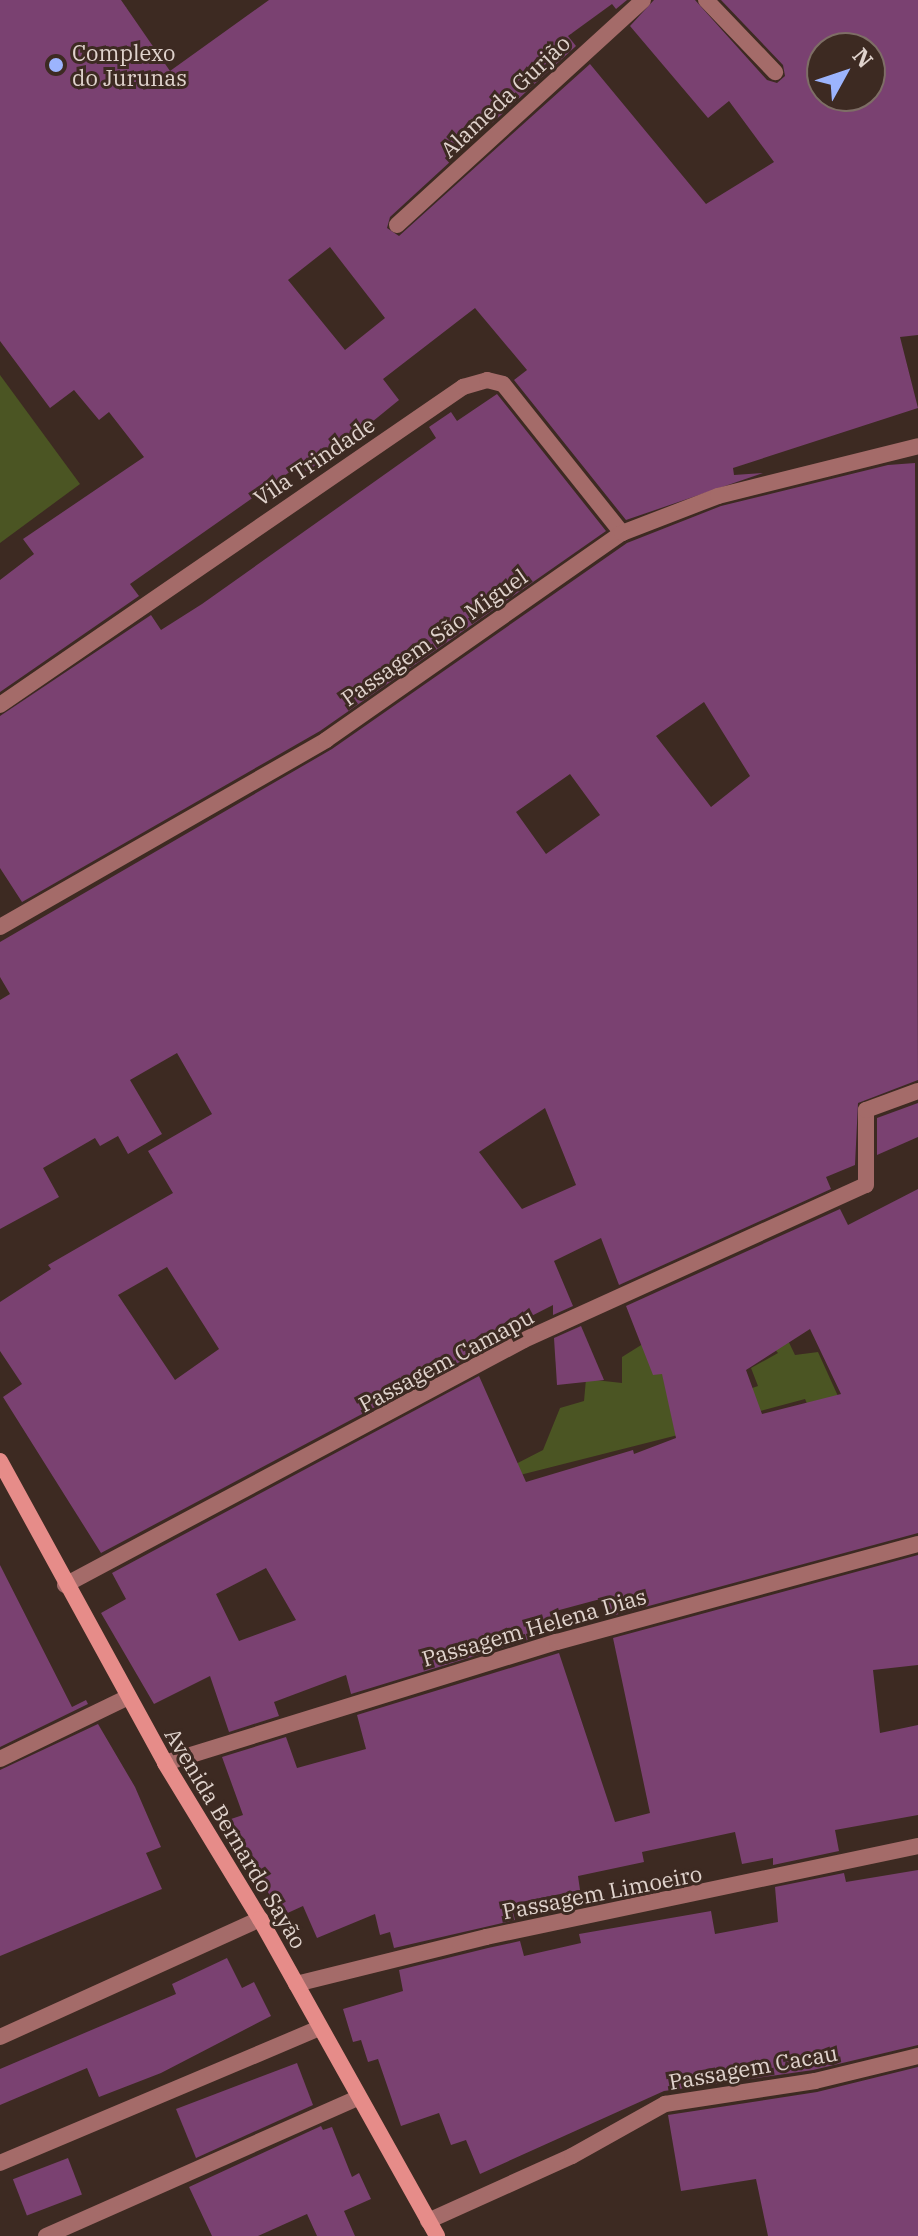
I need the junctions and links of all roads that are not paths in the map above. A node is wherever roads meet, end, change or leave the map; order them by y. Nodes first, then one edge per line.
1 (643, 0) edge
2 (706, 0) edge
3 (775, 72) dead end
4 (397, 225) dead end
5 (918, 446) edge
6 (622, 533) junction
7 (0, 705) edge
8 (0, 927) edge
9 (918, 1091) edge
10 (0, 1461) edge
11 (918, 1544) edge
12 (65, 1585) junction
13 (128, 1697) junction
14 (0, 1759) edge
15 (165, 1763) junction
16 (918, 1846) edge
17 (260, 1919) junction
18 (296, 1984) junction
19 (320, 2028) junction
20 (0, 2037) edge
21 (918, 2056) edge
22 (359, 2097) junction
23 (0, 2163) edge
24 (428, 2221) junction
25 (46, 2236) edge
26 (437, 2236) edge

1 - 4 street, Alameda Gurjão
2 - 3 street
5 - 6 street, Passagem São Miguel
6 - 7 street, Vila Trindade
6 - 8 street, Passagem São Miguel
9 - 12 street, Passagem Camapu
10 - 12 street, Avenida Bernardo Sayão
11 - 15 street, Passagem Helena Dias
12 - 13 street, Avenida Bernardo Sayão
13 - 14 street
13 - 15 street, Avenida Bernardo Sayão
15 - 17 street, Avenida Bernardo Sayão
16 - 18 street, Passagem Limoeiro
17 - 18 street, Avenida Bernardo Sayão
17 - 20 street
18 - 19 street, Avenida Bernardo Sayão
19 - 22 street, Avenida Bernardo Sayão
19 - 23 street
21 - 24 street, Passagem Cacau
22 - 24 street, Avenida Bernardo Sayão
22 - 25 street
24 - 26 street, Avenida Bernardo Sayão

